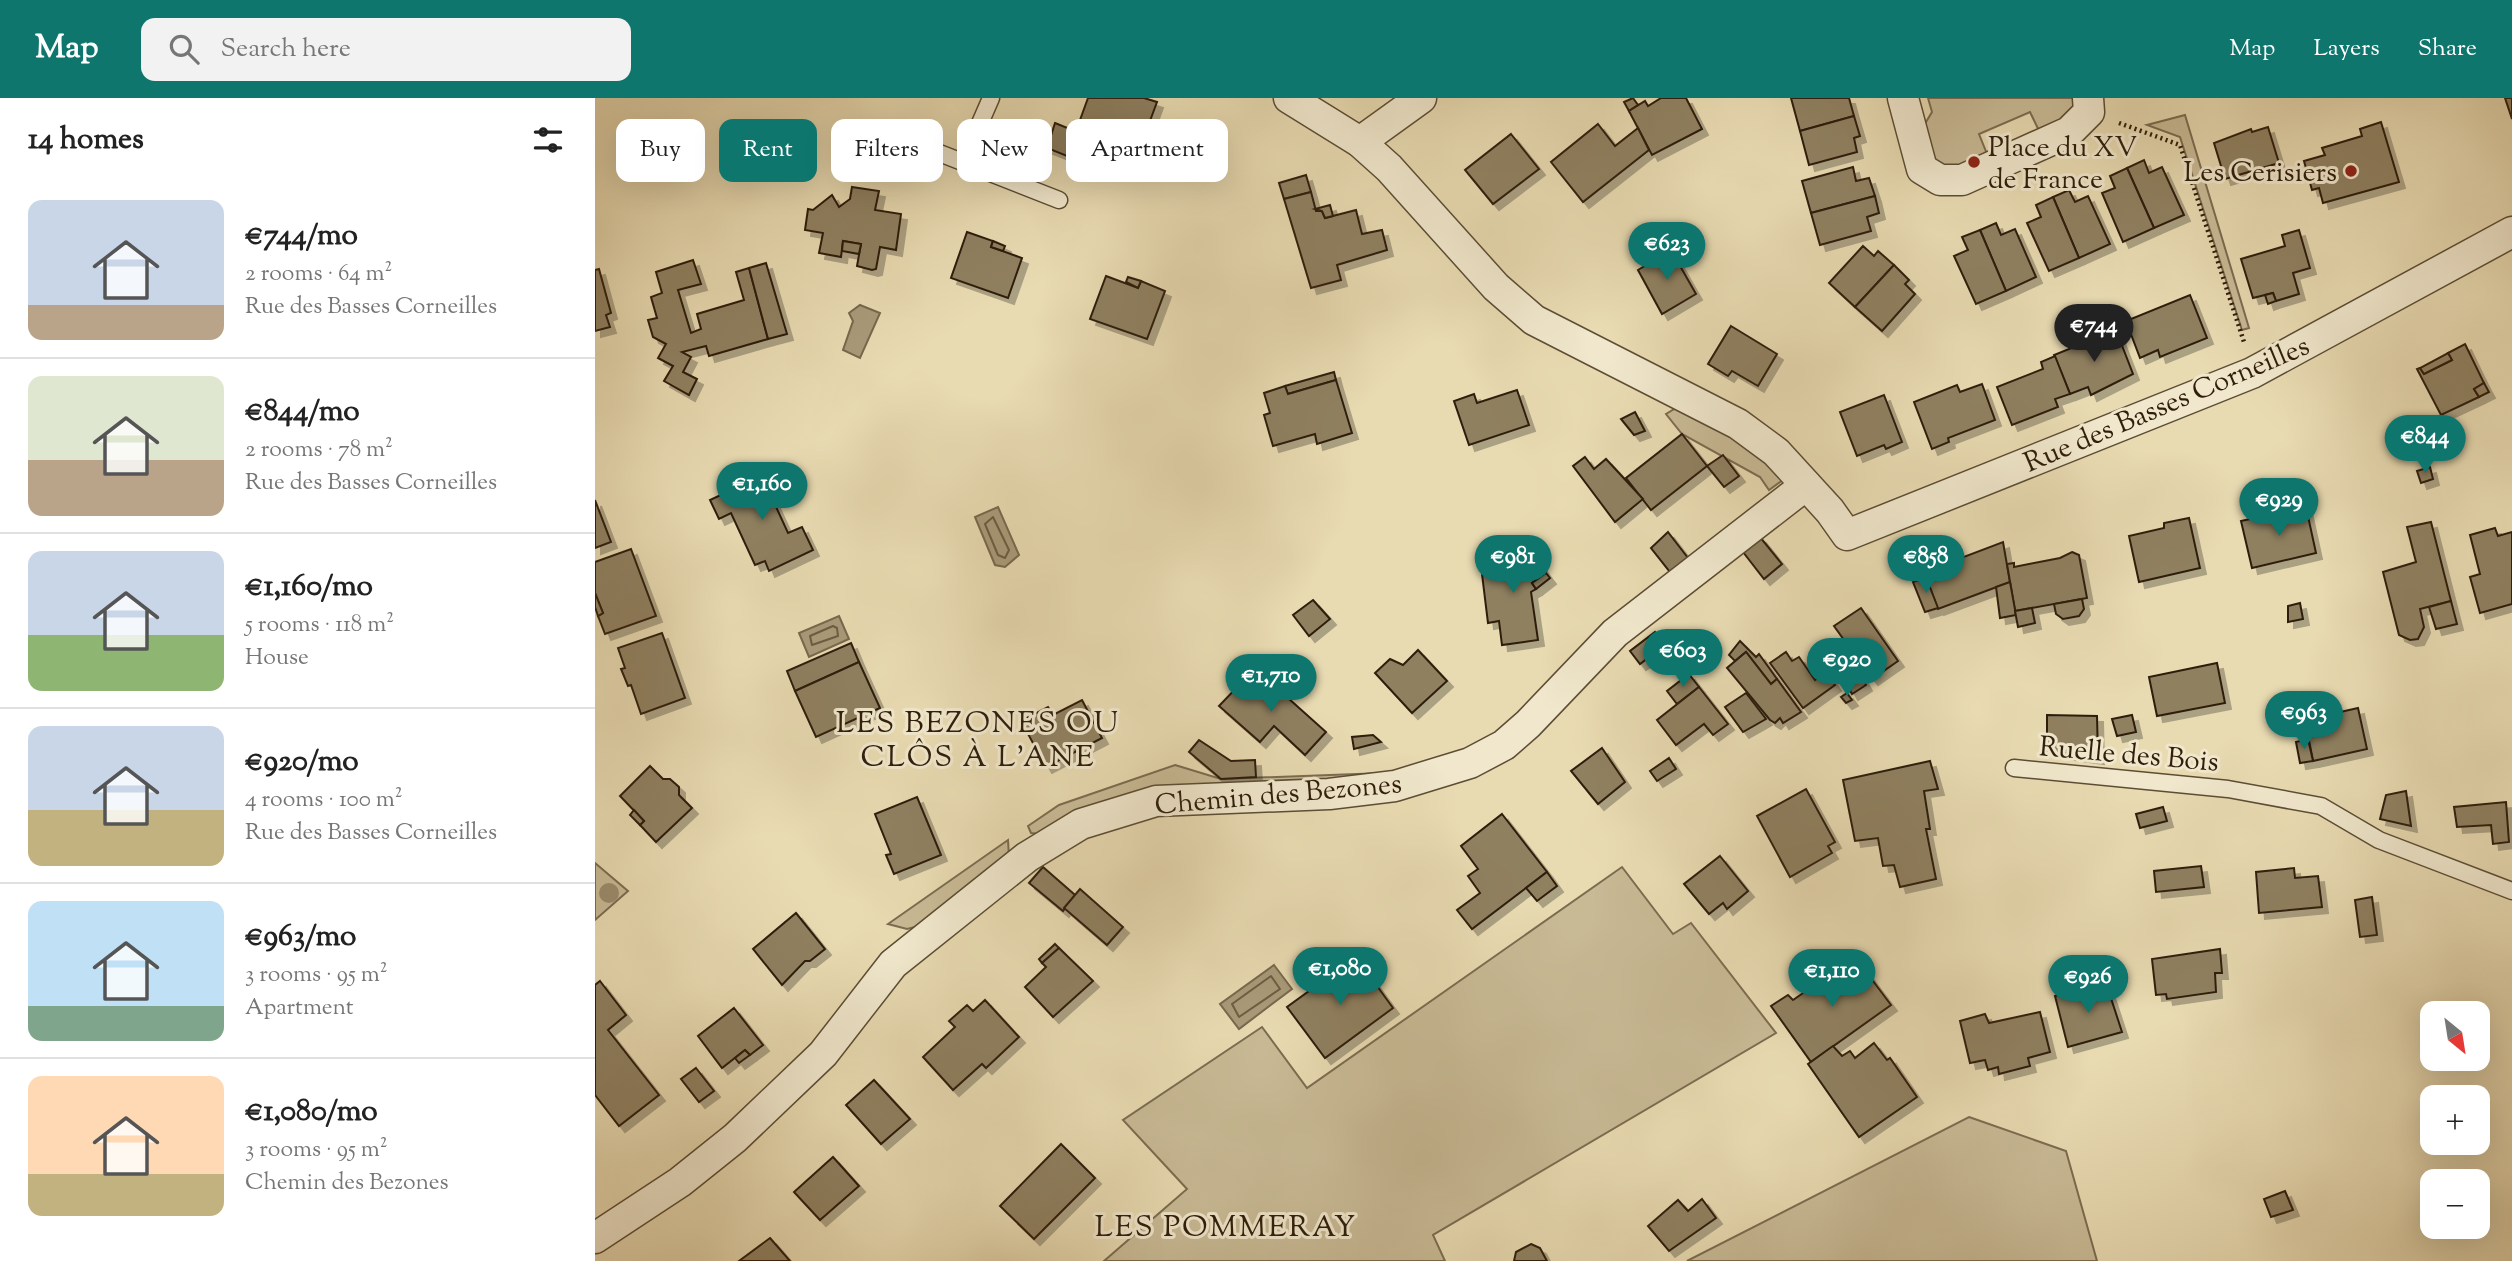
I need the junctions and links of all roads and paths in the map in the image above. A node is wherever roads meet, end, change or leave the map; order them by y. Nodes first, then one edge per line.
1 (991, 98) edge
2 (1289, 98) edge
3 (1421, 98) edge
4 (1903, 98) edge
5 (2088, 105) edge
6 (982, 119) edge
7 (1360, 142) junction
8 (1016, 182) edge
9 (1059, 200) dead end
10 (2512, 232) edge
11 (2247, 353) dead end
12 (1806, 485) junction
13 (2014, 768) dead end
14 (2512, 891) edge
15 (595, 1238) edge

1 - 6 lane
2 - 7 street
3 - 7 street
4 - 5 street
5 - 11 path
7 - 12 street
8 - 9 lane
10 - 12 street, Rue des Basses Corneilles
12 - 15 street, Chemin des Bezones
13 - 14 lane, Ruelle des Bois

